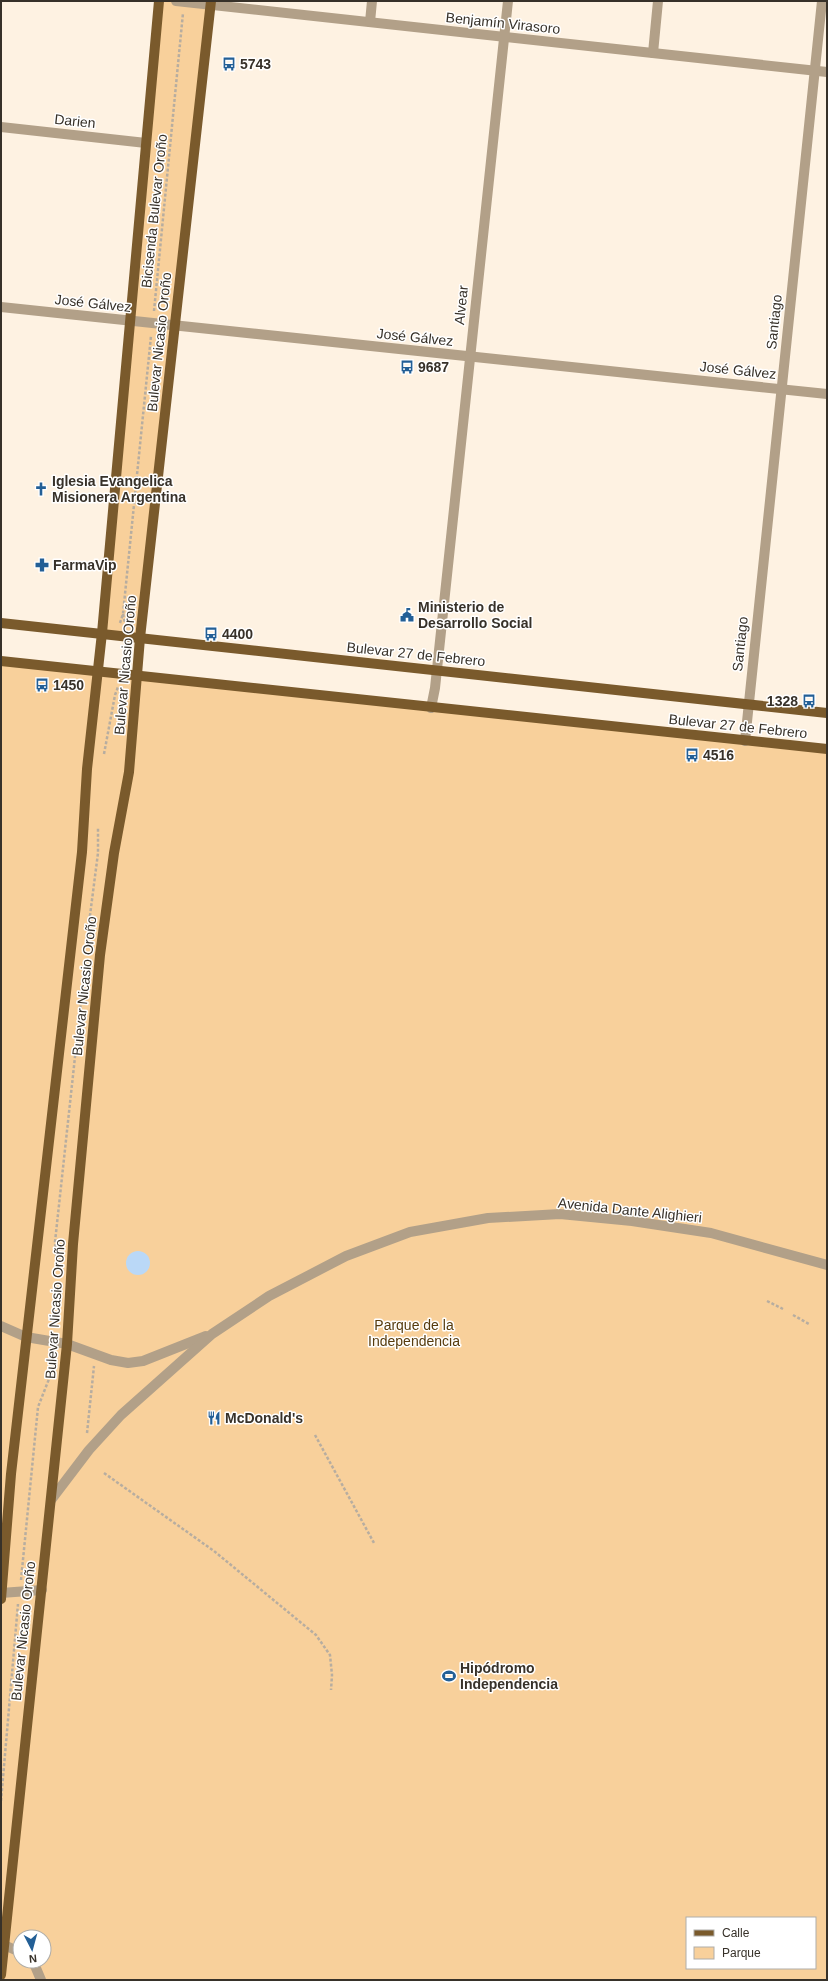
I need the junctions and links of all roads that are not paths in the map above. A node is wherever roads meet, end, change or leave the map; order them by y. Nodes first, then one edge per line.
1 (159, 1) edge
2 (180, 1) edge
3 (372, 1) edge
4 (508, 1) edge
5 (658, 1) edge
6 (822, 1) edge
7 (210, 3) edge
8 (370, 22) junction
9 (504, 37) junction
10 (653, 53) junction
11 (814, 71) junction
12 (827, 72) edge
13 (1, 127) edge
14 (146, 143) junction
15 (1, 308) edge
16 (130, 321) junction
17 (175, 326) junction
18 (470, 356) junction
19 (781, 389) junction
20 (827, 394) edge
21 (1, 623) edge
22 (102, 633) junction
23 (140, 638) junction
24 (1, 661) edge
25 (436, 670) junction
26 (97, 671) junction
27 (137, 676) junction
28 (748, 705) junction
29 (431, 708) junction
30 (827, 713) edge
31 (745, 741) junction
32 (827, 749) edge
33 (827, 1264) edge
34 (1, 1326) edge
35 (212, 1334) junction
36 (26, 1337) junction
37 (68, 1344) junction
38 (51, 1500) junction
39 (4, 1521) edge
40 (42, 1590) junction
41 (1, 1594) edge
42 (1, 1599) edge
43 (4, 1945) junction
44 (12, 1948) edge
45 (36, 1969) edge
46 (1, 1975) edge
47 (41, 1980) edge

1 - 14 main road, Bulevar Nicasio Oroño
2 - 7 street, Benjamín Virasoro
3 - 8 street
4 - 9 street, Alvear
5 - 10 street
6 - 11 street, Santiago
7 - 8 street, Benjamín Virasoro
7 - 17 main road, Bulevar Nicasio Oroño
8 - 9 street, Benjamín Virasoro
9 - 10 street, Benjamín Virasoro
9 - 18 street, Alvear
10 - 11 street, Benjamín Virasoro
11 - 12 street, Benjamín Virasoro
11 - 19 street, Santiago
13 - 14 street, Darien
14 - 16 main road, Bulevar Nicasio Oroño
15 - 16 street, José Gálvez
16 - 17 street, José Gálvez
16 - 22 main road, Bulevar Nicasio Oroño
17 - 18 street, José Gálvez
17 - 23 main road, Bulevar Nicasio Oroño
18 - 19 street, José Gálvez
18 - 25 street, Alvear
19 - 20 street, José Gálvez
19 - 28 street, Santiago
21 - 22 main road, Bulevar 27 de Febrero
22 - 23 main road, Bulevar 27 de Febrero
22 - 26 main road, Bulevar Nicasio Oroño
23 - 25 main road, Bulevar 27 de Febrero
23 - 27 main road, Bulevar Nicasio Oroño
24 - 26 main road, Bulevar 27 de Febrero
25 - 28 main road, Bulevar 27 de Febrero
25 - 29 street, Alvear
26 - 27 main road, Bulevar 27 de Febrero
26 - 36 main road, Bulevar Nicasio Oroño
27 - 29 main road, Bulevar 27 de Febrero
27 - 37 main road, Bulevar Nicasio Oroño
28 - 30 main road, Bulevar 27 de Febrero
28 - 31 street, Santiago
29 - 31 main road, Bulevar 27 de Febrero
31 - 32 main road, Bulevar 27 de Febrero
33 - 35 street, Avenida Dante Alighieri
34 - 36 street, Avenida Dante Alighieri
35 - 37 street, Avenida Dante Alighieri
35 - 38 street, Avenida Dante Alighieri
36 - 37 street, Avenida Dante Alighieri
36 - 39 main road, Bulevar Nicasio Oroño
37 - 38 main road, Bulevar Nicasio Oroño
38 - 40 main road, Bulevar Nicasio Oroño
39 - 41 main road, Bulevar Nicasio Oroño
40 - 41 street
40 - 43 main road, Bulevar Nicasio Oroño
41 - 42 main road, Bulevar Nicasio Oroño
43 - 44 street
43 - 46 main road, Bulevar Nicasio Oroño
45 - 47 street

